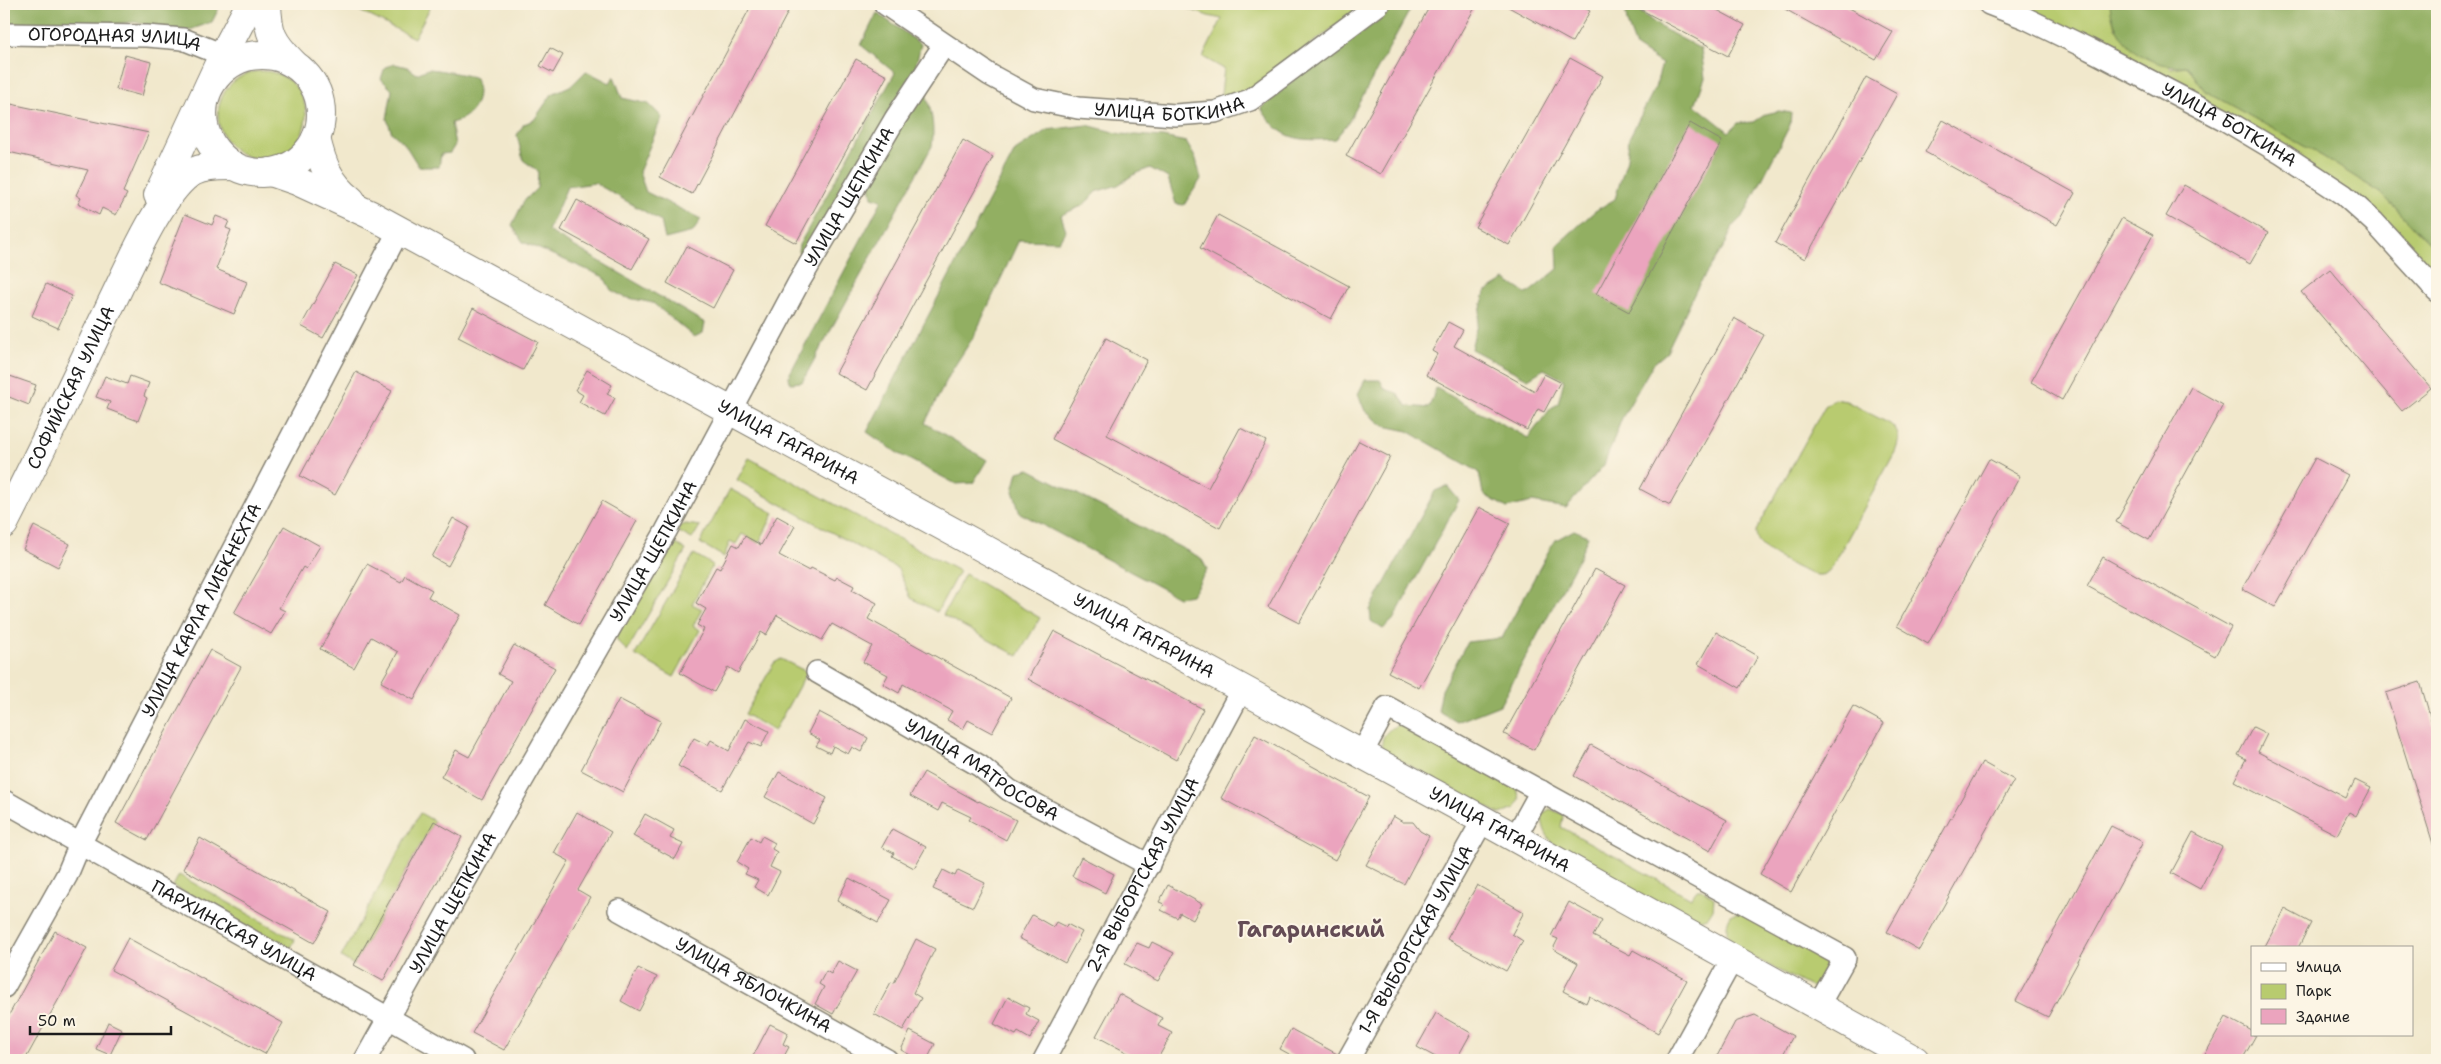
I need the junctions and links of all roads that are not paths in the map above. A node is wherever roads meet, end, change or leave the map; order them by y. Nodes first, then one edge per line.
1 (250, 4) edge
2 (267, 4) edge
3 (885, 4) edge
4 (1378, 4) edge
5 (1989, 4) edge
6 (4, 34) edge
7 (944, 44) junction
8 (223, 55) junction
9 (293, 63) junction
10 (206, 92) junction
11 (316, 138) junction
12 (234, 166) junction
13 (271, 172) junction
14 (371, 215) junction
15 (399, 230) junction
16 (137, 250) junction
17 (2437, 290) edge
18 (730, 411) junction
19 (4, 524) edge
20 (817, 672) dead end
21 (1242, 689) junction
22 (1361, 755) junction
23 (1541, 791) junction
24 (4, 801) edge
25 (1482, 820) junction
26 (1515, 838) junction
27 (80, 844) junction
28 (1149, 865) junction
29 (619, 910) dead end
30 (1732, 960) junction
31 (4, 987) edge
32 (1818, 1006) junction
33 (389, 1018) junction
34 (365, 1060) edge
35 (463, 1060) edge
36 (887, 1060) edge
37 (1044, 1060) edge
38 (1348, 1060) edge
39 (1677, 1060) edge
40 (1916, 1060) edge

1 - 8 main road, СОФИЙСКАЯ УЛИЦА
2 - 9 main road
3 - 7 street, УЛИЦА БОТКИНА
4 - 7 street, УЛИЦА БОТКИНА
5 - 17 street, УЛИЦА БОТКИНА
6 - 8 street, ОГОРОДНАЯ УЛИЦА
7 - 18 street, УЛИЦА ЩЕПКИНА
8 - 10 main road, СОФИЙСКАЯ УЛИЦА
9 - 10 main road, УЛИЦА ГАГАРИНА
9 - 11 main road, УЛИЦА ГАГАРИНА
10 - 12 main road, УЛИЦА ГАГАРИНА
10 - 16 main road, СОФИЙСКАЯ УЛИЦА
11 - 13 main road, УЛИЦА ГАГАРИНА
11 - 14 main road, УЛИЦА ГАГАРИНА
12 - 13 main road, УЛИЦА ГАГАРИНА
12 - 16 main road, СОФИЙСКАЯ УЛИЦА
13 - 14 main road, УЛИЦА ГАГАРИНА
14 - 15 main road, УЛИЦА ГАГАРИНА
15 - 18 main road, УЛИЦА ГАГАРИНА
15 - 27 street, УЛИЦА КАРЛА ЛИБКНЕХТА
16 - 19 main road, СОФИЙСКАЯ УЛИЦА
18 - 21 main road, УЛИЦА ГАГАРИНА
18 - 33 street, УЛИЦА ЩЕПКИНА
20 - 28 street, УЛИЦА МАТРОСОВА
21 - 22 main road, УЛИЦА ГАГАРИНА
21 - 28 street, 2-Я ВЫБОРГСКАЯ УЛИЦА
22 - 23 street
22 - 25 main road, УЛИЦА ГАГАРИНА
23 - 26 street
23 - 32 street
24 - 27 street, ПАРХИНСКАЯ УЛИЦА
25 - 26 main road, УЛИЦА ГАГАРИНА
25 - 38 street, 1-Я ВЫБОРГСКАЯ УЛИЦА
26 - 30 main road, УЛИЦА ГАГАРИНА
27 - 31 street, УЛИЦА КАРЛА ЛИБКНЕХТА
27 - 33 street, ПАРХИНСКАЯ УЛИЦА
28 - 37 street, 2-Я ВЫБОРГСКАЯ УЛИЦА
29 - 36 street, УЛИЦА ЯБЛОЧКИНА
30 - 32 main road, УЛИЦА ГАГАРИНА
30 - 39 street
32 - 40 main road, УЛИЦА ГАГАРИНА
33 - 34 street, УЛИЦА ЩЕПКИНА
33 - 35 street, ПАРХИНСКАЯ УЛИЦА

